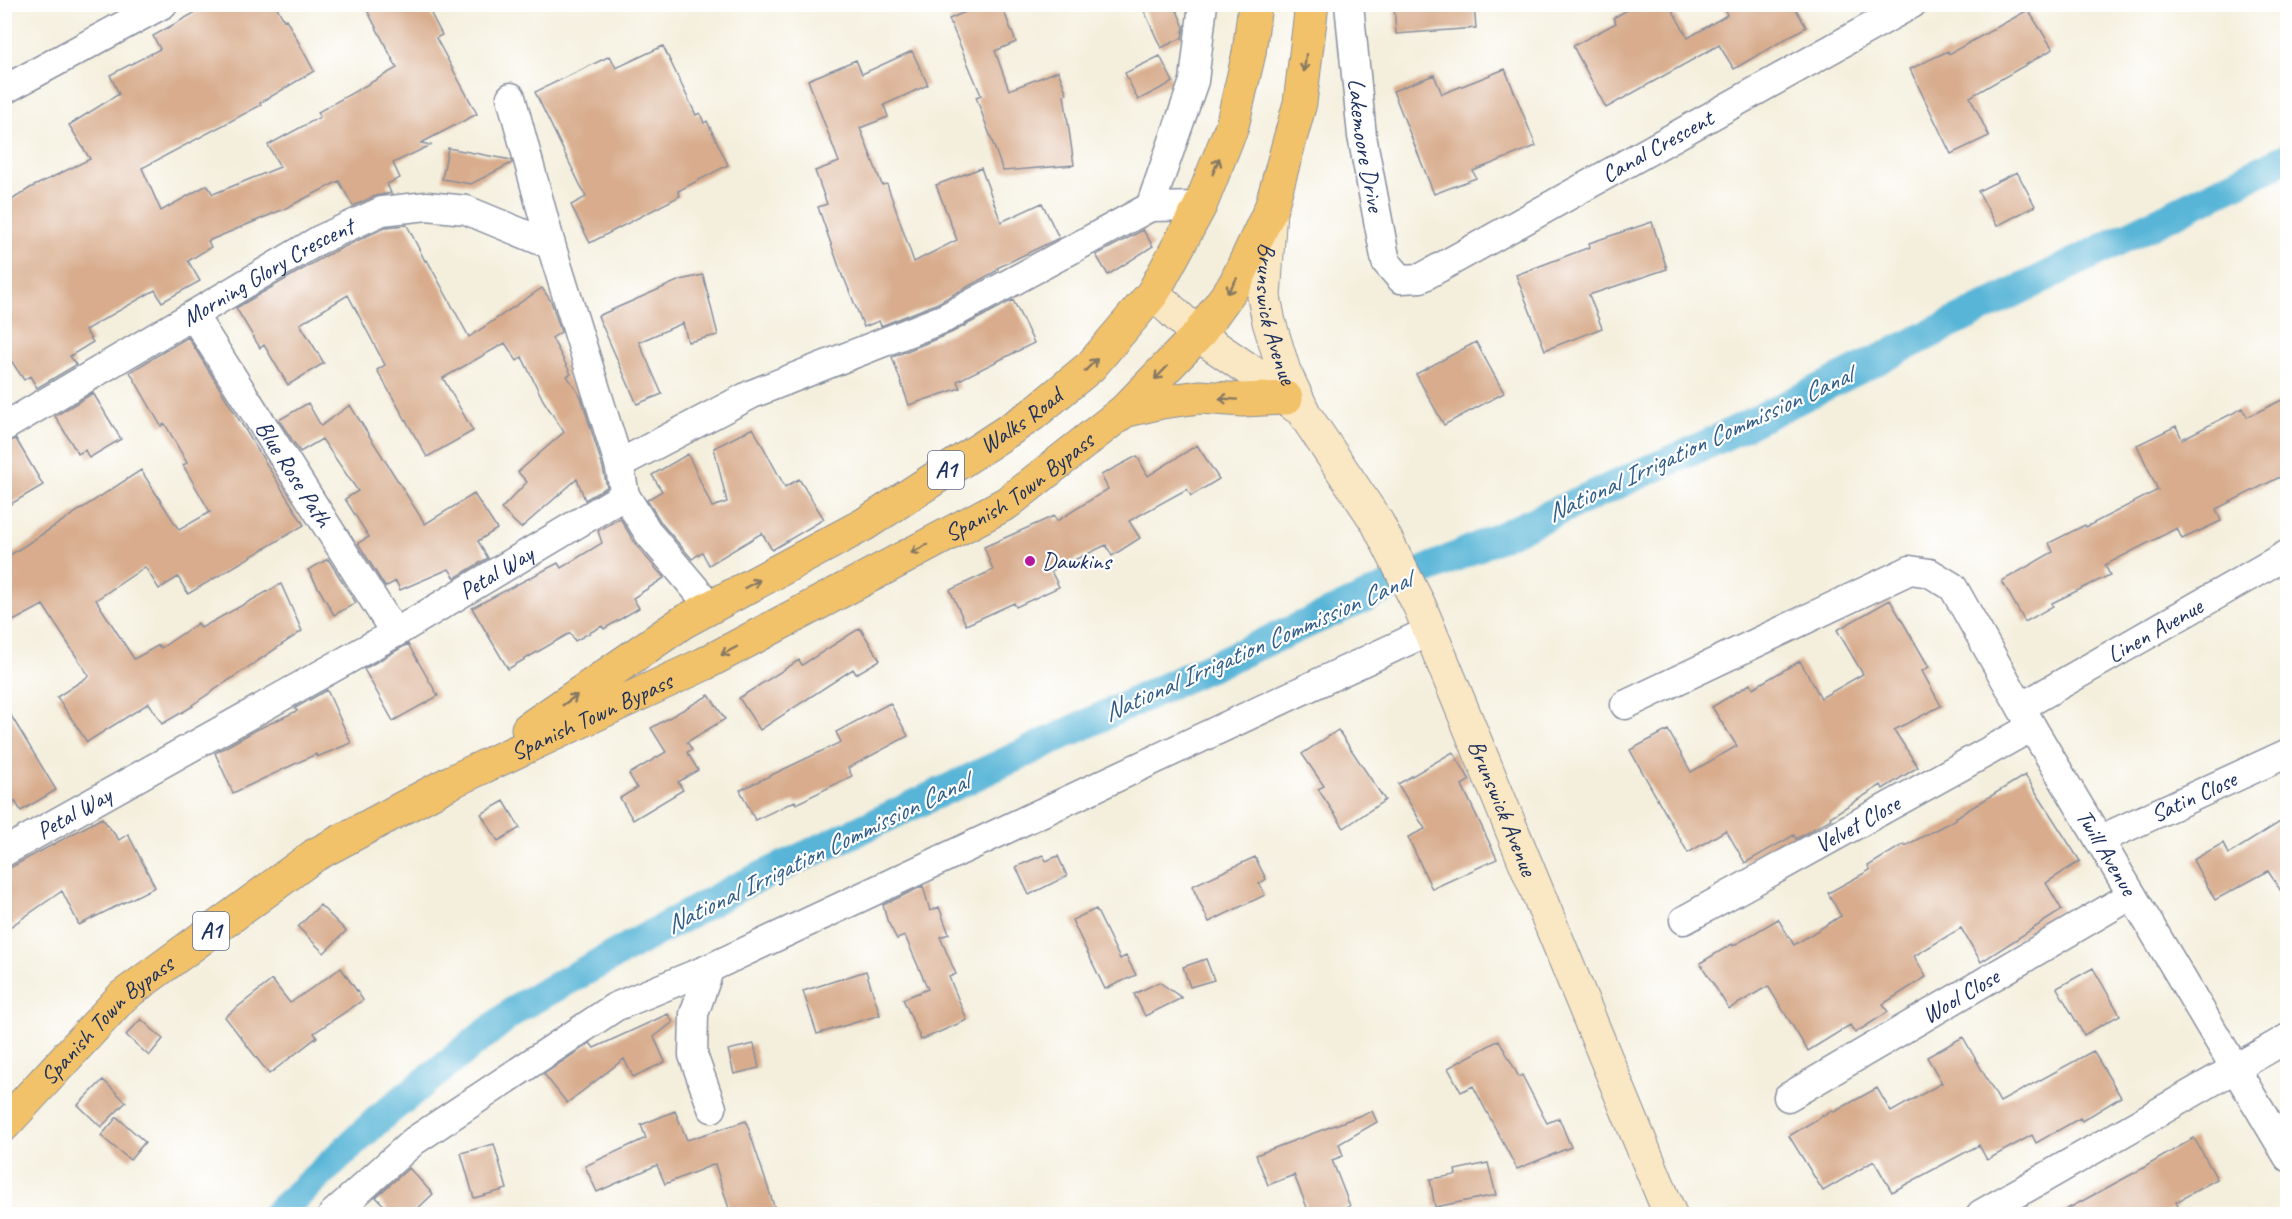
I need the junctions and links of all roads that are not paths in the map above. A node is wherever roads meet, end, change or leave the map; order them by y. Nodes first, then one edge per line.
1 (163, 4) edge
2 (1203, 4) edge
3 (1255, 4) edge
4 (1312, 4) edge
5 (1349, 4) edge
6 (1912, 4) edge
7 (4, 90) edge
8 (511, 97) dead end
9 (1200, 206) junction
10 (1150, 207) junction
11 (1271, 208) junction
12 (551, 245) junction
13 (1401, 279) joint
14 (1153, 293) junction
15 (193, 315) junction
16 (1198, 335) junction
17 (1295, 406) junction
18 (1124, 411) junction
19 (4, 427) edge
20 (619, 464) junction
21 (625, 495) junction
22 (2288, 554) edge
23 (710, 606) junction
24 (1425, 619) junction
25 (395, 633) junction
26 (1625, 705) dead end
27 (2026, 717) junction
28 (2288, 753) edge
29 (453, 781) junction
30 (2099, 840) junction
31 (4, 852) edge
32 (2132, 895) junction
33 (1684, 920) dead end
34 (710, 968) junction
35 (2288, 1038) edge
36 (2234, 1068) junction
37 (1788, 1097) dead end
38 (712, 1108) dead end
39 (4, 1125) edge
40 (2288, 1157) edge
41 (333, 1215) edge
42 (1670, 1215) edge
43 (1981, 1215) edge

1 - 7 street
2 - 10 street
9 -> 3 main road, Walks Road / A1
4 -> 11 main road, A1
5 - 13 street, Lakemoore Drive
6 - 13 street, Canal Crescent
8 - 12 street
9 - 10 street
9 - 14 main road, Walks Road / A1
10 - 20 street
11 -> 16 main road, A1
11 - 17 main road, Brunswick Avenue
12 - 15 street, Morning Glory Crescent
12 - 20 street
14 - 16 main road, Brunswick Avenue
23 -> 14 main road, Walks Road / A1
15 - 19 street, Morning Glory Crescent
15 - 25 street, Blue Rose Path
16 - 17 main road, Brunswick Avenue
16 -> 18 main road, Spanish Town Bypass / A1
17 -> 18 main road
17 - 24 main road, Brunswick Avenue
18 -> 29 main road, Spanish Town Bypass / A1
20 - 21 street
21 - 23 street
21 - 25 street, Petal Way
22 - 27 street, Linen Avenue
29 -> 23 main road, Walks Road / A1
24 - 34 street
24 - 42 main road, Brunswick Avenue
25 - 31 street, Petal Way
26 - 27 street, Twill Avenue
27 - 30 street, Twill Avenue
27 - 33 street, Velvet Close
28 - 30 street, Satin Close
29 - 39 main road, Spanish Town Bypass / A1
30 - 32 street, Twill Avenue
32 - 36 street, Twill Avenue
32 - 37 street, Wool Close
34 - 38 street
34 - 41 street
35 - 36 street
36 - 40 street, Twill Avenue
36 - 43 street

